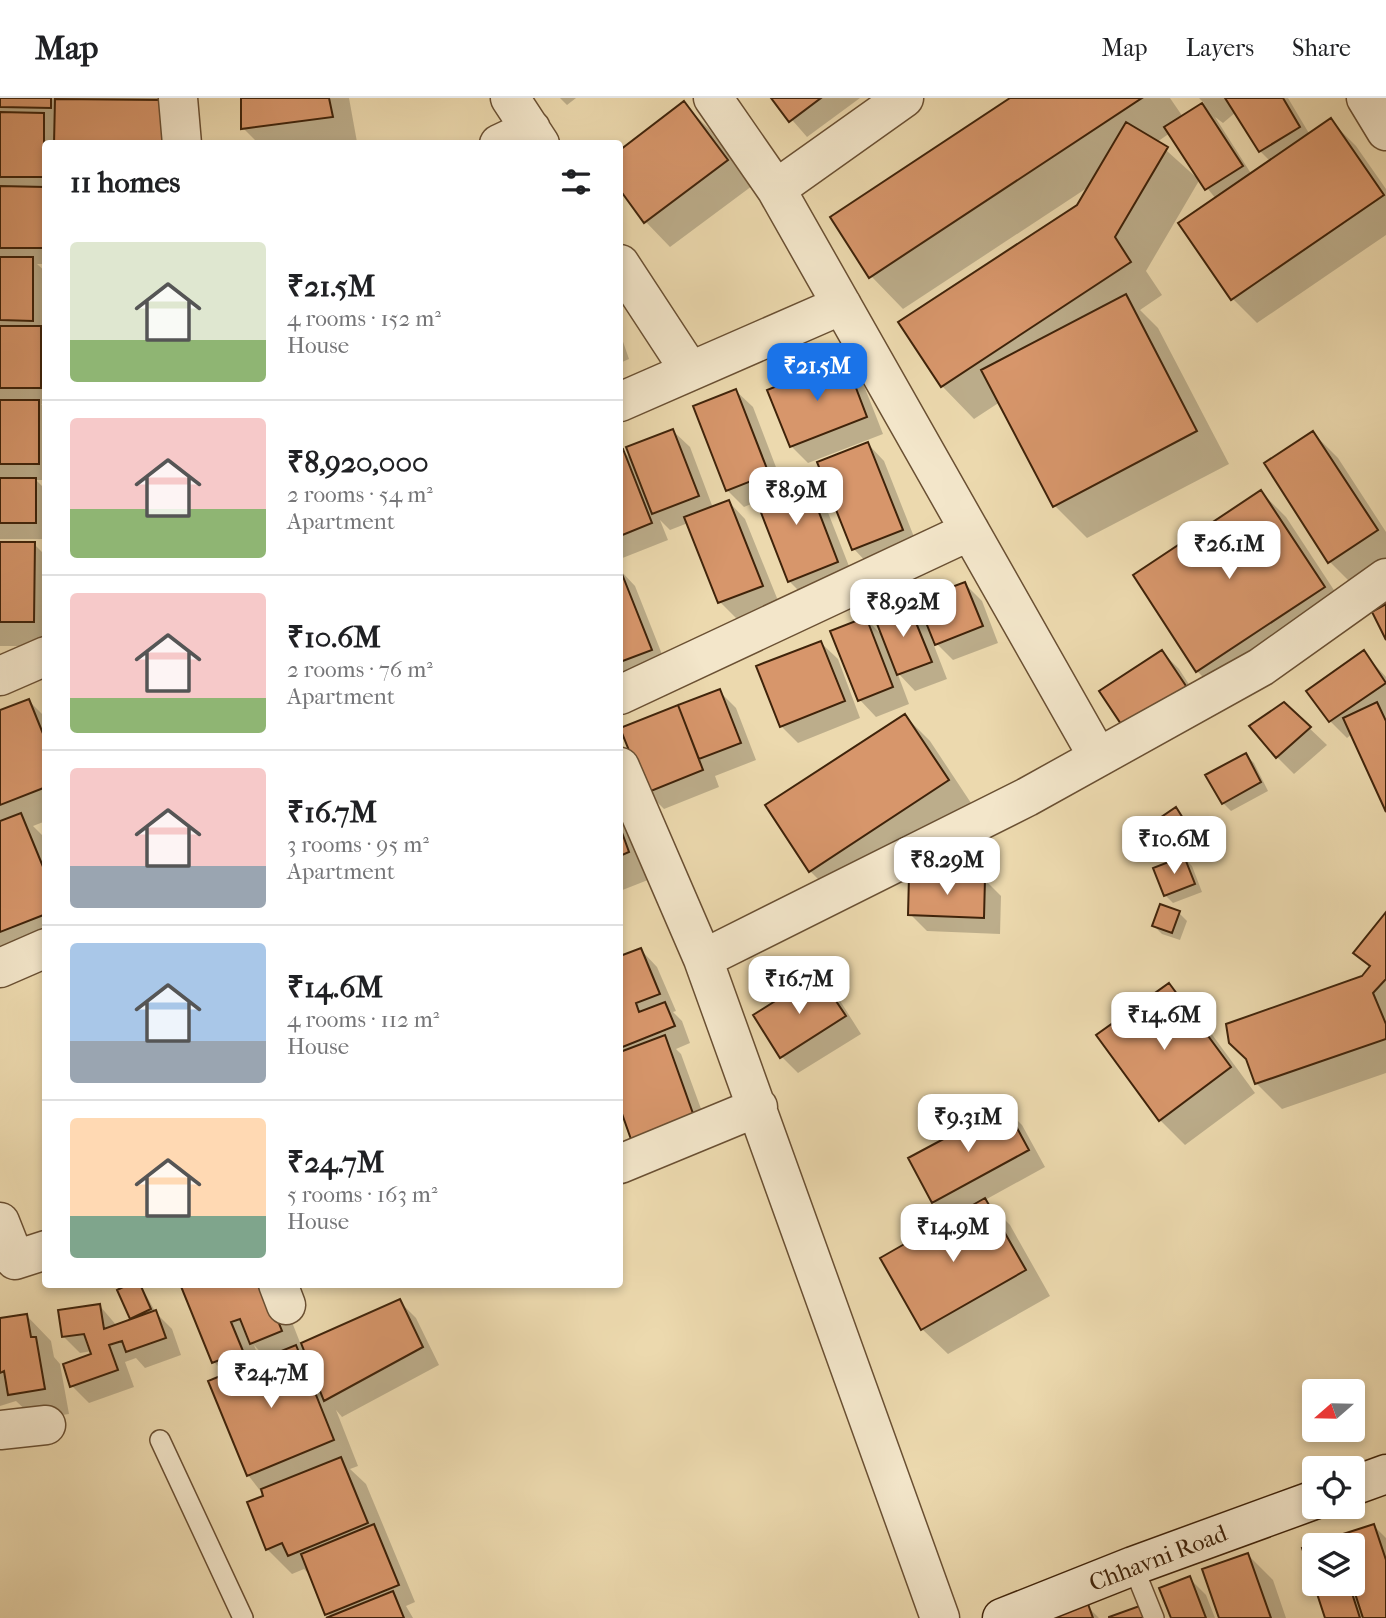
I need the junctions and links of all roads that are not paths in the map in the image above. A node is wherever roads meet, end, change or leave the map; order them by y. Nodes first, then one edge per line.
1 (178, 98) edge
2 (713, 98) edge
3 (904, 98) edge
4 (1366, 98) edge
5 (1386, 131) edge
6 (183, 140) edge
7 (776, 188) junction
8 (623, 269) edge
9 (842, 305) junction
10 (690, 371) junction
11 (623, 401) edge
12 (970, 531) junction
13 (1386, 578) edge
14 (42, 658) edge
15 (0, 676) edge
16 (623, 694) edge
17 (1098, 757) junction
18 (623, 774) edge
19 (42, 950) edge
20 (703, 960) junction
21 (0, 968) edge
22 (758, 1107) junction
23 (623, 1163) edge
24 (0, 1222) edge
25 (42, 1252) edge
26 (46, 1425) dead end
27 (0, 1430) edge
28 (160, 1440) dead end
29 (1386, 1474) edge
30 (1365, 1482) edge
31 (1302, 1504) edge
32 (1133, 1566) junction
33 (243, 1618) edge
34 (940, 1618) edge
35 (1002, 1618) edge
36 (1154, 1618) edge

1 - 6 street
2 - 7 street
3 - 7 street
4 - 5 street
7 - 9 street
8 - 10 street
9 - 10 street
9 - 12 street
10 - 11 street
12 - 16 street
12 - 17 street
13 - 17 street
14 - 15 street
17 - 20 street
18 - 20 street
19 - 21 street
20 - 22 street
22 - 23 street
22 - 34 street
24 - 25 street
26 - 27 street
28 - 33 lane
29 - 30 street
31 - 32 street, Chhavni Road
32 - 35 street, Chhavni Road
32 - 36 lane

